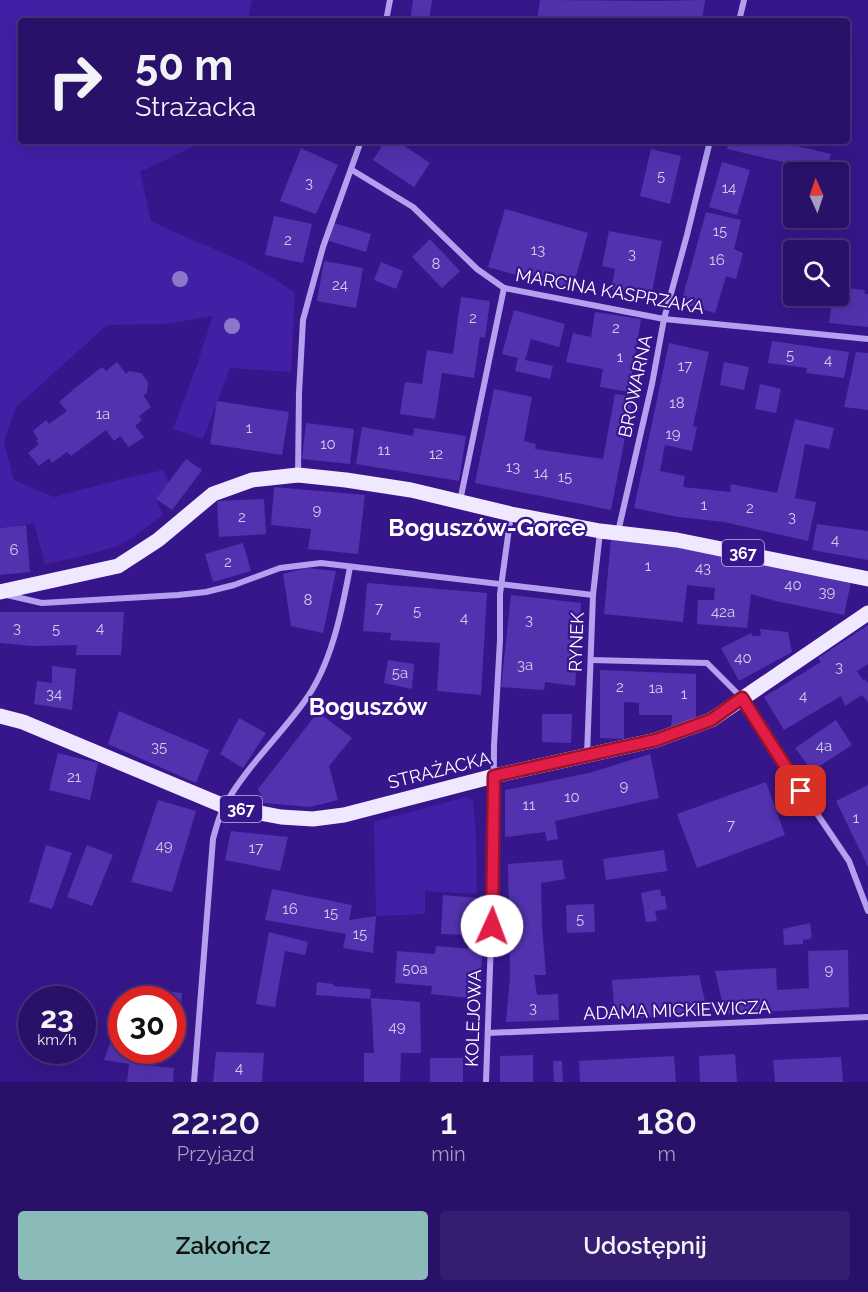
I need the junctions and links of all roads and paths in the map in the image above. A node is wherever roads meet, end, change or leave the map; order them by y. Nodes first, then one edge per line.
1 (390, 0) edge
2 (744, 0) edge
3 (387, 18) edge
4 (740, 18) edge
5 (360, 144) edge
6 (709, 144) edge
7 (352, 170) junction
8 (504, 288) junction
9 (664, 319) junction
10 (868, 339) edge
11 (297, 475) junction
12 (460, 501) junction
13 (511, 513) junction
14 (600, 531) junction
15 (618, 533) junction
16 (350, 567) junction
17 (868, 579) edge
18 (501, 584) junction
19 (0, 593) edge
20 (593, 595) junction
21 (868, 613) edge
22 (591, 660) junction
23 (742, 698) junction
24 (0, 716) edge
25 (587, 756) junction
26 (494, 776) junction
27 (224, 806) junction
28 (868, 911) edge
29 (868, 1017) edge
30 (488, 1032) junction
31 (194, 1082) edge
32 (486, 1082) edge

1 - 3 street
2 - 4 street
5 - 7 street
6 - 9 street, BROWARNA
7 - 8 street, MARCINA KASPRZAKA
7 - 11 street
8 - 9 street, MARCINA KASPRZAKA
8 - 12 street
9 - 10 street, MARCINA KASPRZAKA
9 - 15 street, BROWARNA
11 - 12 main road, 367
11 - 19 main road, 367
12 - 13 main road, 367
13 - 14 main road, 367
13 - 18 street, KOLEJOWA
14 - 15 main road, 367
14 - 20 street, RYNEK
15 - 17 main road, 367
16 - 18 street
16 - 19 street
16 - 27 street
18 - 20 street
18 - 26 street, KOLEJOWA
20 - 22 street, RYNEK
21 - 23 main road, STRAŻACKA / 367
22 - 23 street
22 - 25 street, RYNEK
23 - 25 main road, STRAŻACKA / 367
23 - 28 street
24 - 27 main road, STRAŻACKA / 367
25 - 26 main road, STRAŻACKA / 367
26 - 27 main road, STRAŻACKA / 367
26 - 30 street, KOLEJOWA
27 - 31 street
29 - 30 street, ADAMA MICKIEWICZA
30 - 32 street, KOLEJOWA

